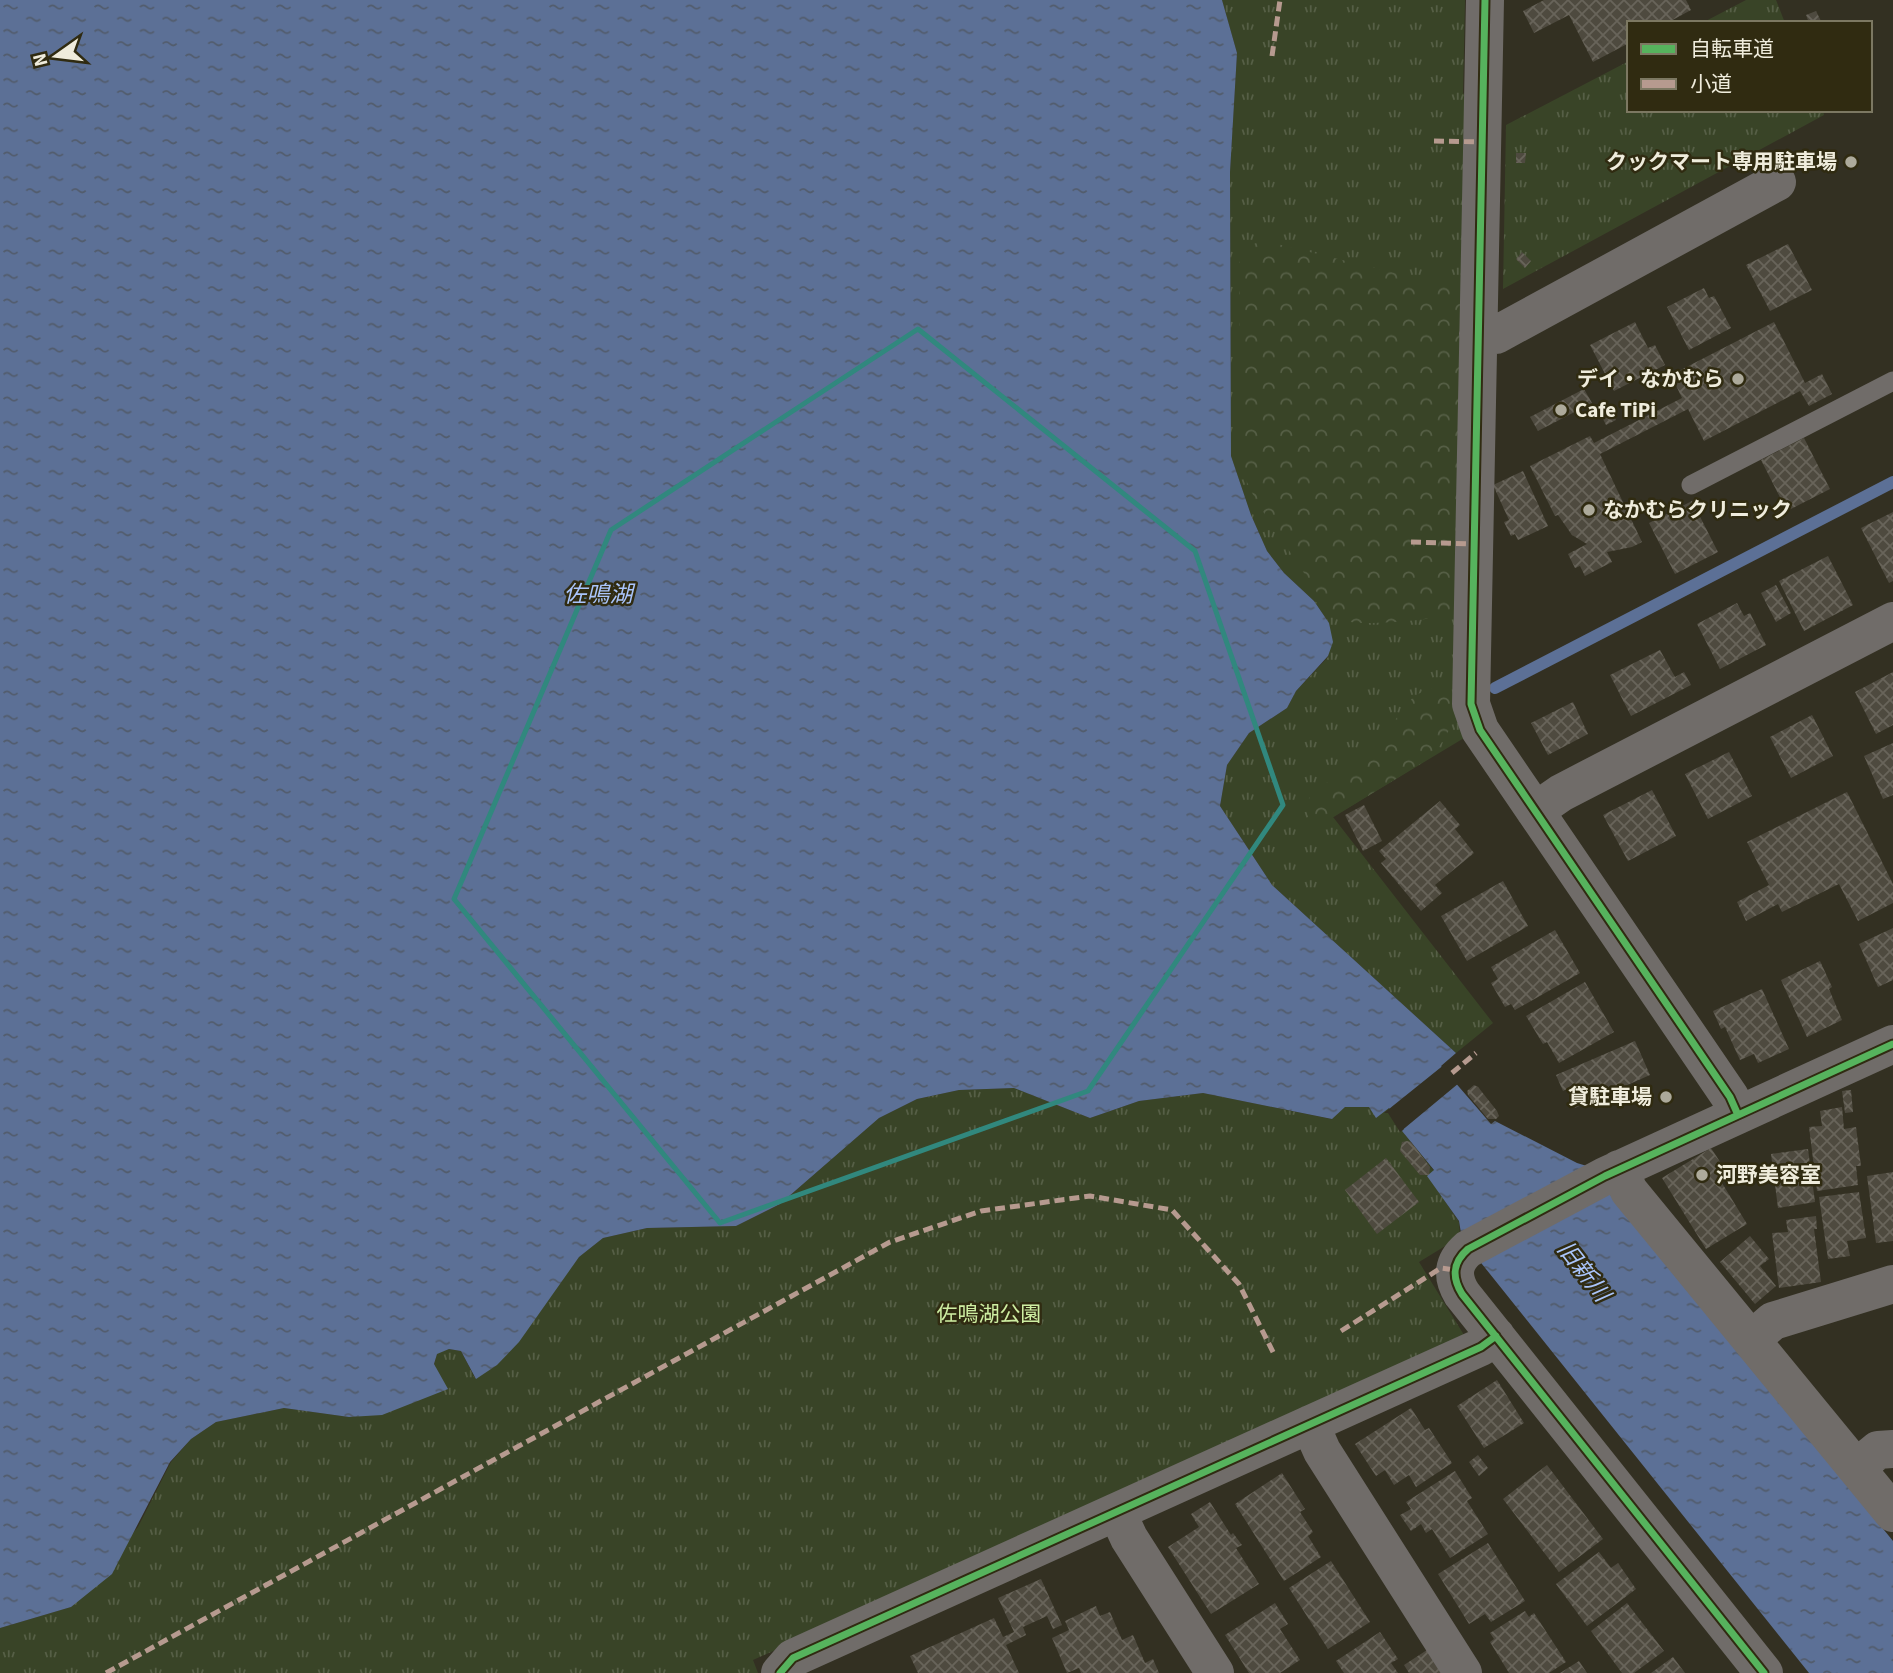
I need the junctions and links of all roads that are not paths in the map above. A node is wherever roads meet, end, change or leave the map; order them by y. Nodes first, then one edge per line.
1 (1485, 0) edge
2 (1777, 182) dead end
3 (1478, 334) junction
4 (1893, 381) edge
5 (1691, 485) dead end
6 (1893, 621) edge
7 (1535, 811) junction
8 (1893, 1044) edge
9 (1738, 1115) junction
10 (1612, 1173) junction
11 (1893, 1284) edge
12 (1496, 1336) junction
13 (1751, 1340) junction
14 (1310, 1424) junction
15 (1893, 1449) edge
16 (1856, 1468) junction
17 (1117, 1512) junction
18 (1893, 1513) edge
19 (780, 1673) edge
20 (1215, 1673) edge
21 (1464, 1673) edge
22 (1764, 1673) edge

1 - 3 street
2 - 3 street
3 - 7 street
4 - 5 lane
6 - 7 street
7 - 9 street
8 - 9 street
9 - 10 street
10 - 12 street
10 - 13 street
11 - 13 street
12 - 14 street
12 - 22 street
13 - 16 street
14 - 17 street
14 - 21 street
15 - 16 street
16 - 18 street
17 - 19 street
17 - 20 street

